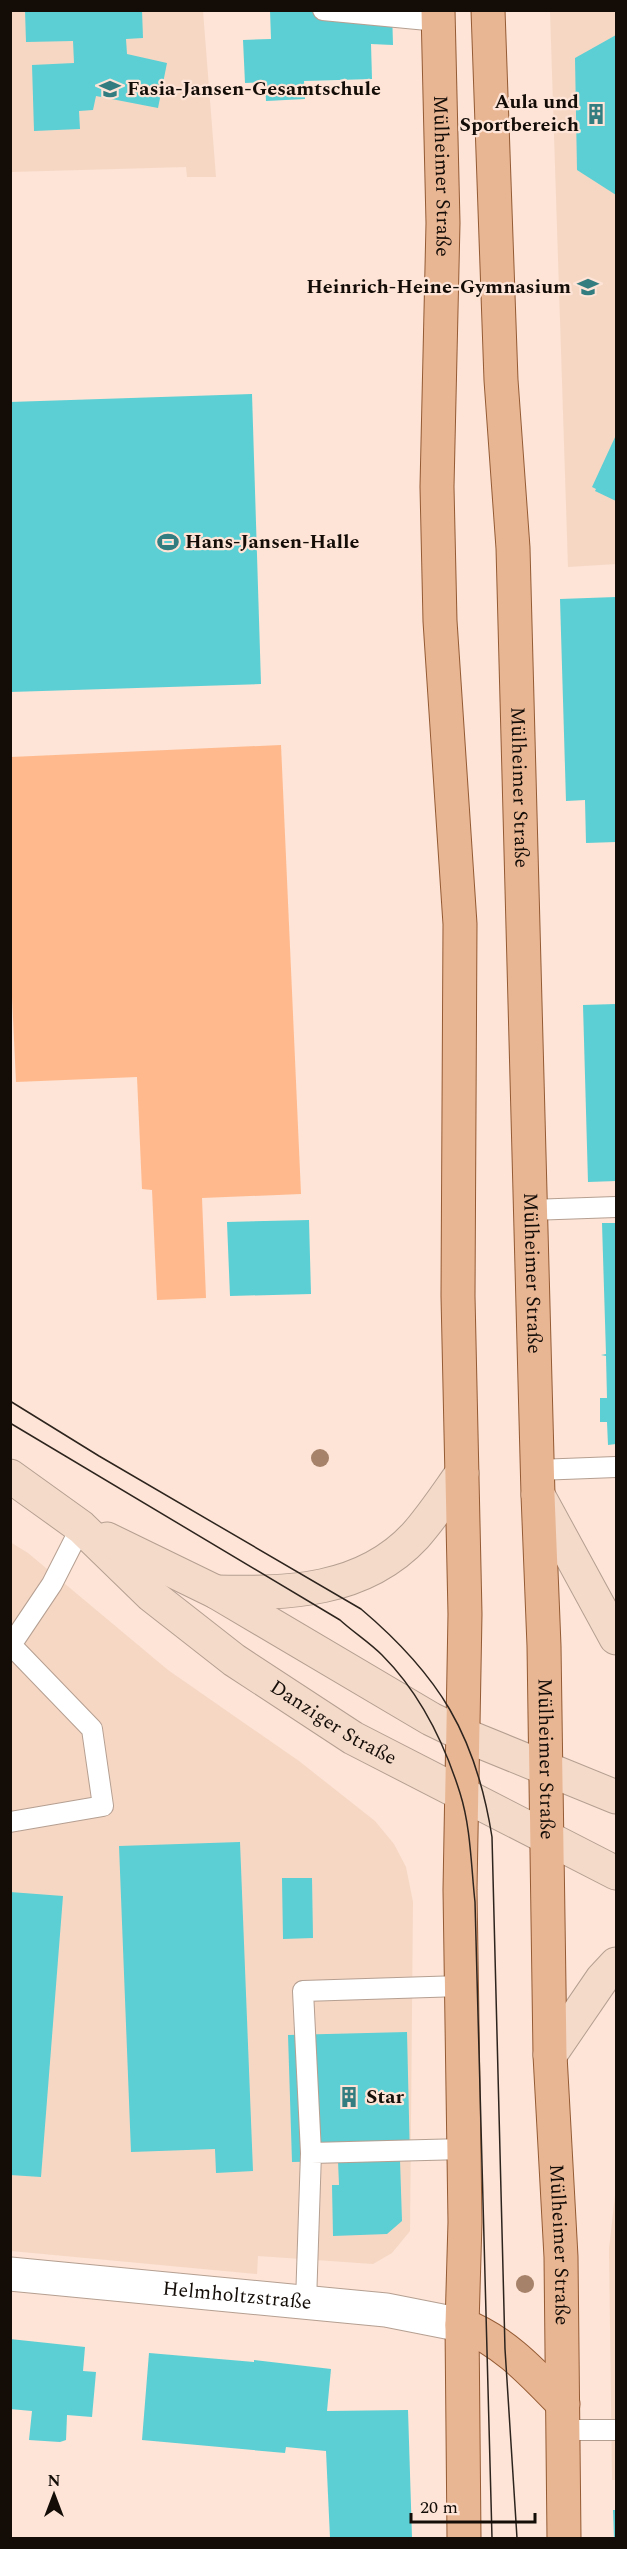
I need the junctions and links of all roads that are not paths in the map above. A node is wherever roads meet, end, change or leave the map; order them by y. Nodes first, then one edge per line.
1 (323, 10) edge
2 (488, 10) edge
3 (438, 16) edge
4 (616, 1207) edge
5 (530, 1210) junction
6 (616, 1467) edge
7 (462, 1473) junction
8 (10, 1476) edge
9 (538, 1482) junction
10 (81, 1527) junction
11 (216, 1592) junction
12 (616, 1638) edge
13 (464, 1735) junction
14 (545, 1769) junction
15 (461, 1794) junction
16 (616, 1797) edge
17 (10, 1822) edge
18 (546, 1835) junction
19 (616, 1873) edge
20 (616, 1964) edge
21 (461, 1986) junction
22 (550, 2055) junction
23 (464, 2149) junction
24 (311, 2153) junction
25 (10, 2274) edge
26 (306, 2302) junction
27 (462, 2325) junction
28 (563, 2417) junction
29 (616, 2430) edge
30 (464, 2538) edge
31 (564, 2538) edge

1 - 3 lane
2 - 5 main road, Mülheimer Straße
3 - 7 main road, Mülheimer Straße
4 - 5 lane
5 - 9 main road, Mülheimer Straße
6 - 9 lane
7 - 11 main road
7 - 13 main road, Mülheimer Straße
8 - 10 main road, Danziger Straße
9 - 12 main road
9 - 14 main road, Mülheimer Straße
10 - 11 main road, Danziger Straße
10 - 15 main road, Danziger Straße
10 - 17 lane
11 - 13 main road, Danziger Straße
13 - 14 main road, Danziger Straße
13 - 15 main road, Mülheimer Straße
14 - 16 main road, Danziger Straße
14 - 18 main road, Mülheimer Straße
15 - 18 main road, Danziger Straße
15 - 21 main road, Mülheimer Straße
18 - 19 main road, Danziger Straße
18 - 22 main road, Mülheimer Straße
20 - 22 main road
21 - 23 main road, Mülheimer Straße
21 - 24 lane
22 - 28 main road, Mülheimer Straße
23 - 24 lane
23 - 27 main road, Mülheimer Straße
24 - 26 lane
25 - 26 street, Helmholtzstraße
26 - 27 street, Helmholtzstraße
27 - 28 main road
27 - 30 main road, Mülheimer Straße
28 - 29 lane
28 - 31 main road, Mülheimer Straße

